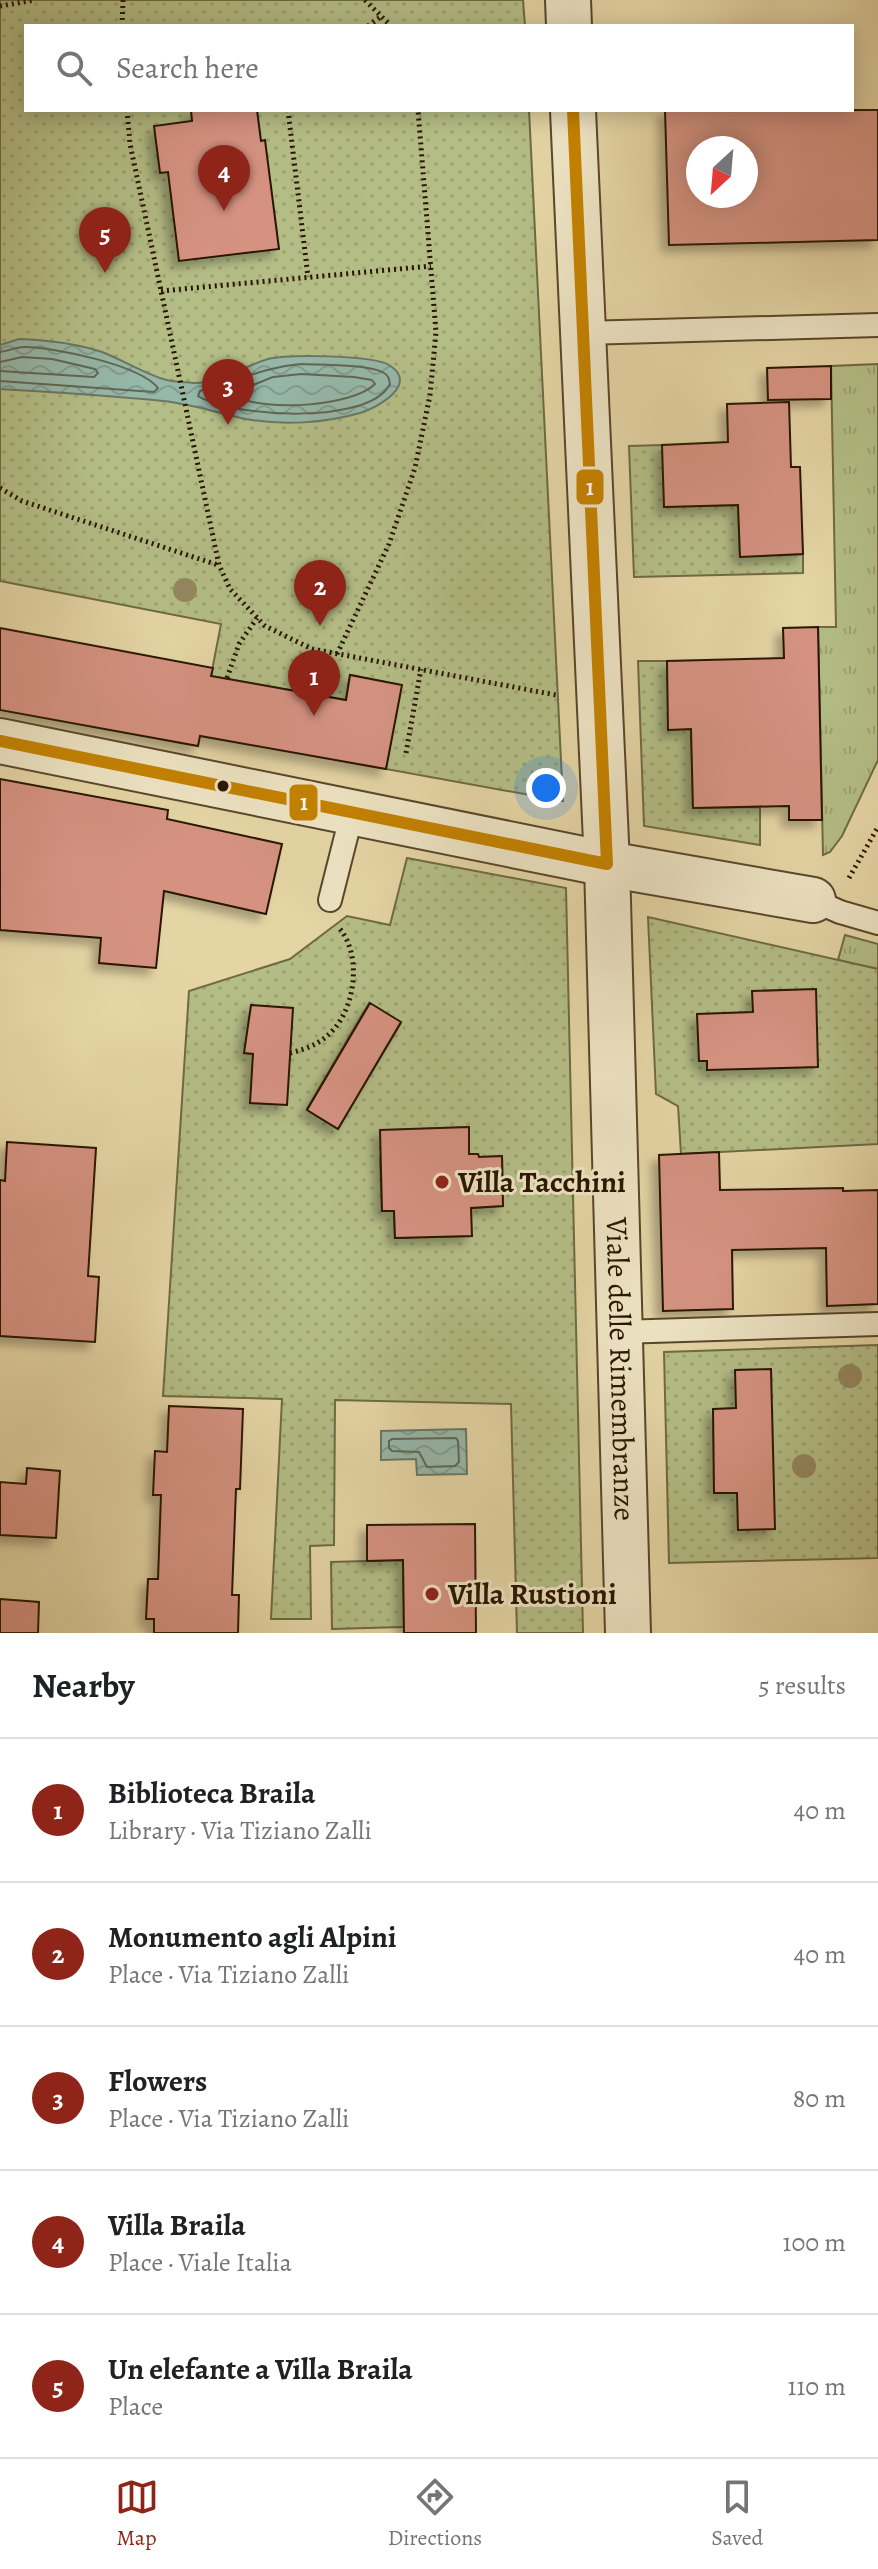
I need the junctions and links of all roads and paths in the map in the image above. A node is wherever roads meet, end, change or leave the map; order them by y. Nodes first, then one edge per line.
1 (35, 0) edge
2 (123, 0) edge
3 (365, 0) edge
4 (568, 0) edge
5 (0, 6) edge
6 (382, 16) junction
7 (122, 24) edge
8 (371, 24) edge
9 (389, 24) edge
10 (569, 24) edge
11 (127, 112) edge
12 (288, 112) edge
13 (418, 112) edge
14 (573, 112) edge
15 (431, 266) junction
16 (308, 277) junction
17 (161, 291) junction
18 (878, 325) edge
19 (583, 333) junction
20 (0, 488) edge
21 (219, 565) junction
22 (257, 618) junction
23 (337, 654) junction
24 (421, 669) junction
25 (227, 678) dead end
26 (600, 704) junction
27 (0, 741) edge
28 (406, 753) dead end
29 (352, 813) junction
30 (878, 827) edge
31 (607, 864) junction
32 (330, 900) joint
33 (813, 900) junction
34 (878, 923) edge
35 (290, 1053) dead end
36 (878, 1324) edge
37 (620, 1332) junction
38 (628, 1633) edge

1 - 5 path
2 - 7 path
3 - 6 path
4 - 10 street
6 - 8 path
6 - 9 path
11 - 17 path
12 - 16 path
13 - 15 path
14 - 19 street, Viale delle Rimembranze
15 - 16 path
15 - 23 path
16 - 17 path
17 - 21 path
18 - 19 lane
19 - 26 street, Viale delle Rimembranze
20 - 21 path
21 - 22 path
22 - 23 path
22 - 25 path
23 - 24 path
24 - 26 path
24 - 28 path
26 - 31 street, Viale delle Rimembranze
27 - 29 street
29 - 31 street
29 - 32 lane
30 - 33 path
31 - 33 street
31 - 37 street, Viale delle Rimembranze
32 - 35 path
33 - 34 lane
36 - 37 lane
37 - 38 street, Viale delle Rimembranze

